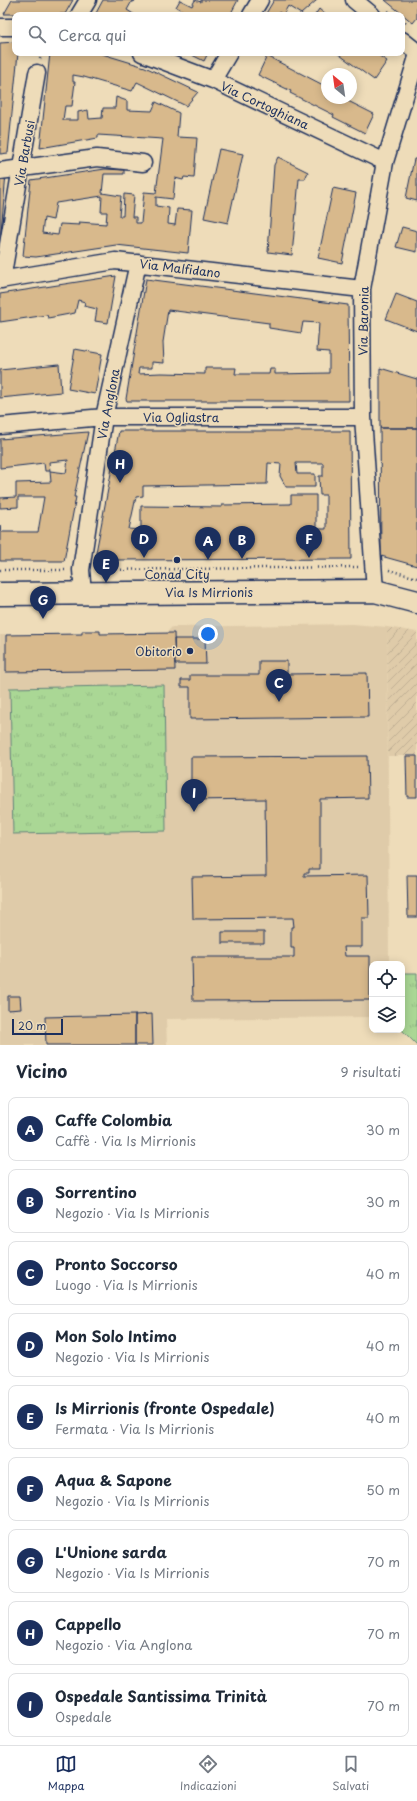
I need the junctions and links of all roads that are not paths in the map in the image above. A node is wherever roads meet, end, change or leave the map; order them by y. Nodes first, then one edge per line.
1 (88, 0) edge
2 (260, 0) edge
3 (354, 0) edge
4 (81, 12) edge
5 (253, 12) edge
6 (368, 12) edge
7 (0, 27) edge
8 (12, 27) edge
9 (405, 42) edge
10 (417, 52) edge
11 (150, 56) edge
12 (227, 56) edge
13 (417, 57) edge
14 (37, 73) dead end
15 (213, 80) junction
16 (385, 162) junction
17 (143, 163) dead end
18 (21, 168) junction
19 (0, 171) edge
20 (138, 263) junction
21 (1, 280) edge
22 (362, 289) junction
23 (104, 417) junction
24 (363, 417) junction
25 (0, 426) edge
26 (375, 591) junction
27 (83, 593) junction
28 (0, 594) edge
29 (417, 602) edge

1 - 4 street
2 - 5 street
3 - 6 street
7 - 8 street
9 - 10 street
11 - 15 street, Via Cortoghiana
12 - 15 street
13 - 16 street, Via Baronia
14 - 18 street, Via Barbusi
15 - 16 street, Via Cortoghiana
16 - 22 street, Via Baronia
17 - 18 street
18 - 19 street
18 - 21 street, Via Barbusi
20 - 21 street, Via Malfidano
20 - 22 street, Via Malfidano
20 - 23 street, Via Anglona
22 - 24 street, Via Baronia
23 - 24 street, Via Ogliastra
23 - 25 street, Via Ogliastra
23 - 27 street, Via Anglona
24 - 26 street, Via Baronia
26 - 27 street, Via Is Mirrionis
26 - 29 street, Via Is Mirrionis
27 - 28 street, Via Is Mirrionis

